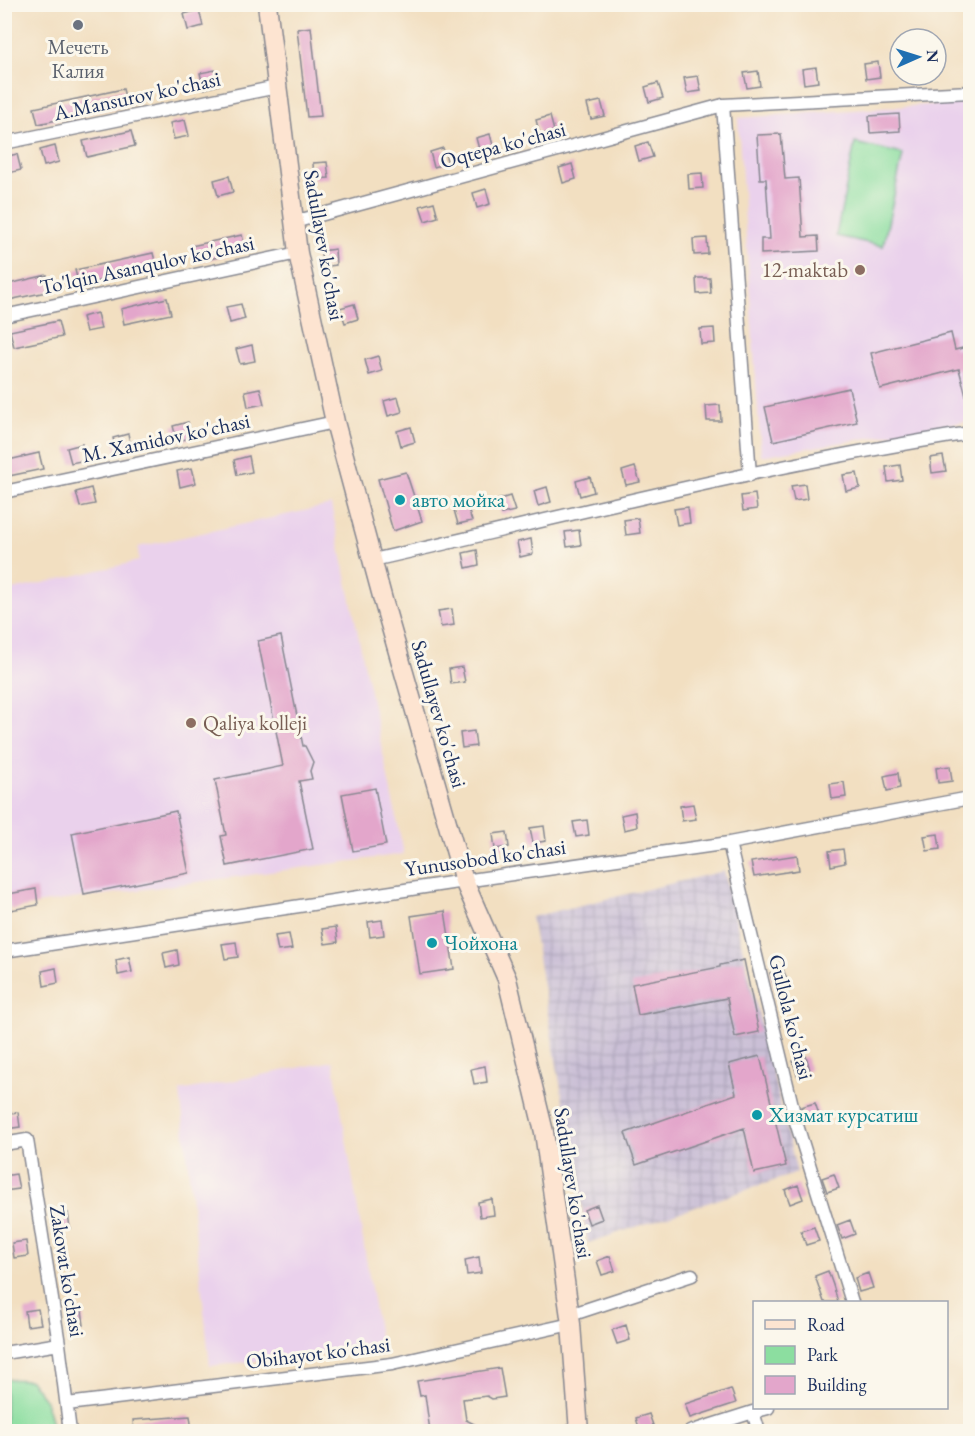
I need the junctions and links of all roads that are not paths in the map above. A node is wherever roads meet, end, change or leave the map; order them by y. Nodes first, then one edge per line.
1 (267, 4) edge
2 (277, 87) junction
3 (970, 92) edge
4 (723, 105) junction
5 (4, 143) edge
6 (294, 222) junction
7 (298, 253) junction
8 (4, 316) edge
9 (335, 422) junction
10 (970, 433) edge
11 (750, 475) junction
12 (4, 492) edge
13 (373, 560) junction
14 (970, 798) edge
15 (729, 843) junction
16 (464, 880) junction
17 (4, 951) edge
18 (4, 1144) edge
19 (692, 1275) dead end
20 (852, 1301) edge
21 (570, 1319) junction
22 (59, 1344) junction
23 (4, 1353) edge
24 (67, 1404) junction
25 (762, 1409) edge
26 (753, 1412) junction
27 (70, 1431) edge
28 (579, 1431) edge
29 (690, 1431) edge
30 (759, 1431) edge

1 - 2 main road, Sadullayev ko'chasi
2 - 5 street, A.Mansurov ko'chasi
2 - 6 main road, Sadullayev ko'chasi
3 - 4 street, Oqtepa ko'chasi
4 - 6 street, Oqtepa ko'chasi
4 - 11 street
6 - 7 main road, Sadullayev ko'chasi
7 - 8 street, To'lqin Asanqulov ko'chasi
7 - 9 main road, Sadullayev ko'chasi
9 - 12 street, M. Xamidov ko'chasi
9 - 13 main road, Sadullayev ko'chasi
10 - 11 street
11 - 13 street
13 - 16 main road, Sadullayev ko'chasi
14 - 15 street, Yunusobod ko'chasi
15 - 16 street, Yunusobod ko'chasi
15 - 20 street, Gullola ko'chasi
16 - 17 street, Yunusobod ko'chasi
16 - 21 main road, Sadullayev ko'chasi
18 - 22 street, Zakovat ko'chasi
19 - 21 street, Obihayot ko'chasi
21 - 24 street, Obihayot ko'chasi
21 - 28 main road, Sadullayev ko'chasi
22 - 23 street
22 - 24 street, Zakovat ko'chasi
24 - 27 street, Zakovat ko'chasi
25 - 26 street
26 - 29 street
26 - 30 street

